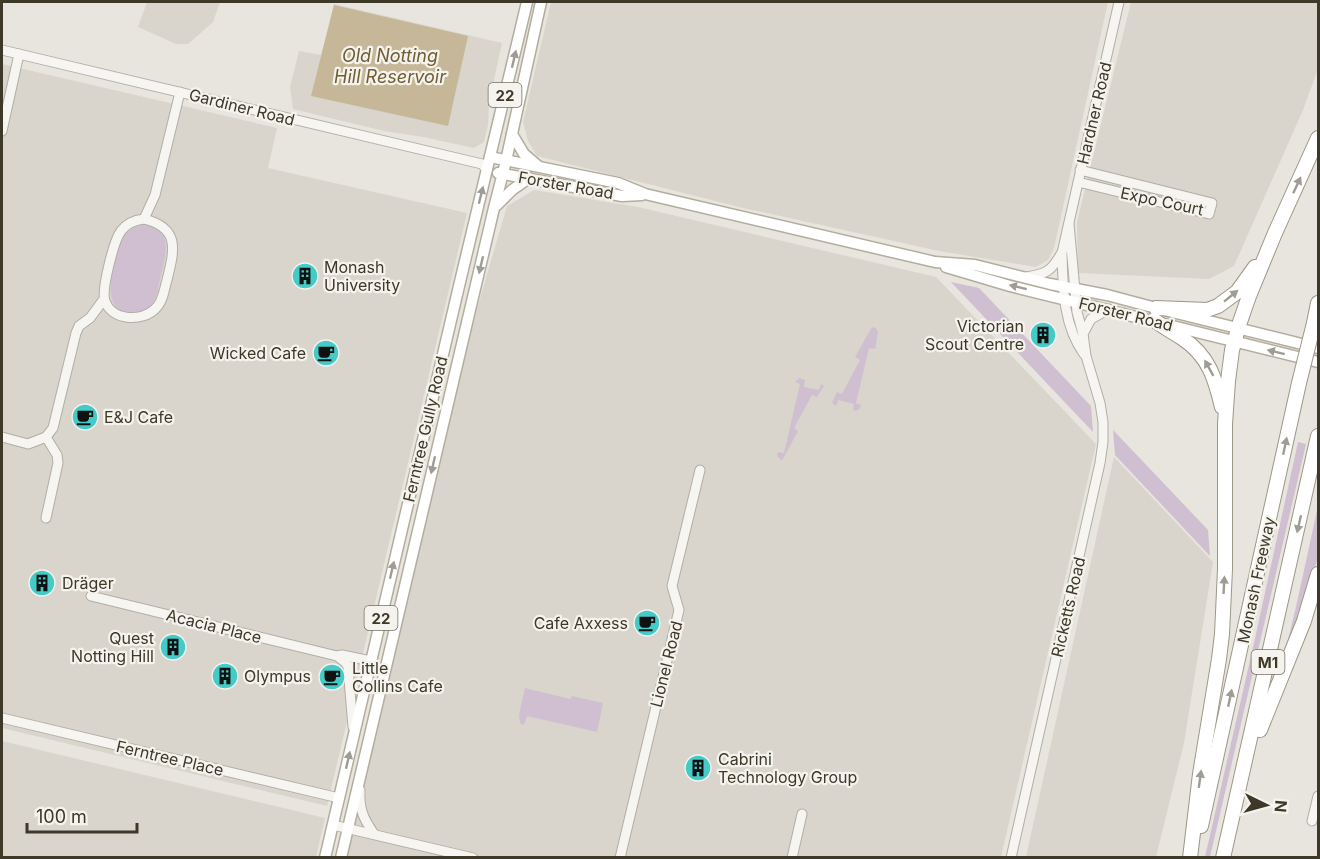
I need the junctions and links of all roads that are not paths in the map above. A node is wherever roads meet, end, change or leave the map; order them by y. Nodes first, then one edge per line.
1 (527, 2) edge
2 (541, 2) edge
3 (1119, 2) edge
4 (520, 33) junction
5 (534, 35) junction
6 (2, 50) edge
7 (19, 54) junction
8 (180, 93) junction
9 (2, 131) edge
10 (512, 134) junction
11 (1318, 138) edge
12 (507, 161) junction
13 (487, 164) junction
14 (538, 166) junction
15 (1080, 170) junction
16 (503, 174) junction
17 (529, 178) junction
18 (1078, 182) junction
19 (1152, 189) junction
20 (645, 194) junction
21 (155, 195) junction
22 (1149, 199) junction
23 (494, 208) junction
24 (144, 219) junction
25 (157, 222) junction
26 (1069, 224) junction
27 (1275, 233) junction
28 (1062, 253) junction
29 (935, 262) junction
30 (1026, 278) junction
31 (1069, 287) junction
32 (104, 299) junction
33 (1070, 300) junction
34 (1318, 303) edge
35 (1108, 309) junction
36 (113, 312) junction
37 (1155, 314) junction
38 (90, 318) junction
39 (1238, 328) junction
40 (1083, 334) junction
41 (1234, 342) junction
42 (1318, 348) edge
43 (1086, 356) junction
44 (1318, 362) edge
45 (1226, 424) junction
46 (425, 433) junction
47 (440, 435) junction
48 (1318, 436) edge
49 (2, 437) edge
50 (46, 437) junction
51 (700, 470) dead end
52 (46, 518) dead end
53 (1318, 574) edge
54 (91, 596) dead end
55 (337, 656) junction
56 (371, 661) junction
57 (2, 718) edge
58 (354, 736) junction
59 (1245, 768) junction
60 (362, 769) junction
61 (1318, 796) edge
62 (339, 798) junction
63 (802, 814) dead end
64 (1312, 821) dead end
65 (333, 825) junction
66 (348, 828) junction
67 (374, 834) junction
68 (326, 858) edge
69 (341, 858) edge
70 (473, 858) edge
71 (620, 858) edge
72 (792, 858) edge
73 (1011, 858) edge
74 (1192, 858) edge
75 (1223, 858) edge

1 - 4 main road, Ferntree Gully Road / 22
2 - 5 main road, Ferntree Gully Road / 22
3 - 15 street, Hardner Road
4 - 5 main road
13 -> 4 main road, Ferntree Gully Road / 22
5 - 10 main road, Ferntree Gully Road / 22
6 - 7 street, Gardiner Road
7 - 8 street, Gardiner Road
7 - 9 street
8 - 13 street, Gardiner Road
8 - 21 street
10 - 12 main road, Ferntree Gully Road / 22
10 - 14 main road
27 -> 11 highway
12 - 13 main road, Forster Road
12 - 14 main road, Forster Road
12 - 16 main road, Ferntree Gully Road / 22
13 - 16 main road, Forster Road
46 -> 13 main road, Ferntree Gully Road / 22
14 - 20 main road, Forster Road
15 - 18 street, Hardner Road
15 - 19 street, Expo Court
16 - 17 main road, Forster Road
16 - 23 main road, Ferntree Gully Road / 22
17 - 20 main road, Forster Road
17 - 23 main road
18 - 22 street, Expo Court
18 - 26 street, Hardner Road
19 - 22 street
19 - 22 street, Expo Court
20 - 29 main road, Forster Road
21 - 24 street
21 - 25 street
23 -> 47 main road, Ferntree Gully Road / 22
24 - 25 street
24 - 32 street
25 - 36 street
26 - 28 street, Hardner Road
26 - 31 street, Hardner Road
37 -> 27 highway
27 - 39 highway
28 - 30 street
28 - 31 street, Hardner Road
29 - 30 main road, Forster Road
33 -> 29 main road, Forster Road
30 - 31 main road, Forster Road
31 - 33 street
31 - 37 main road, Forster Road
32 - 36 street
32 - 38 street
33 - 35 main road, Forster Road
33 - 40 street, Ricketts Road
33 - 43 street, Ricketts Road
74 -> 34 highway, Monash Freeway / M1, bridge
35 - 37 main road, Forster Road
35 - 40 street
36 - 38 street
37 - 39 main road, Forster Road
37 - 41 main road, Forster Road
45 -> 37 highway
38 - 50 street
39 - 41 highway
39 - 42 main road, Forster Road
40 - 43 street, Ricketts Road
44 -> 41 main road, Forster Road
41 - 45 highway
43 - 73 street, Ricketts Road
74 -> 45 highway
46 - 47 main road
56 -> 46 main road, Ferntree Gully Road / 22
47 -> 60 main road, Ferntree Gully Road / 22
48 -> 59 highway, Monash Freeway / M1
49 - 50 street
50 - 52 street
51 - 71 street, Lionel Road
53 - 59 highway
54 - 55 street, Acacia Place
55 - 56 street, Acacia Place
55 - 58 street
56 - 58 main road, Ferntree Gully Road / 22
57 - 62 street, Ferntree Place
62 -> 58 main road, Ferntree Gully Road / 22
59 - 75 highway, Monash Freeway / M1
60 - 66 main road, Ferntree Gully Road / 22
60 - 67 street
61 - 64 street
62 - 65 main road, Ferntree Gully Road / 22
63 - 72 street
65 - 66 street
65 - 68 main road, Ferntree Gully Road / 22
66 - 67 street
66 - 69 main road, Ferntree Gully Road / 22
67 - 70 street

